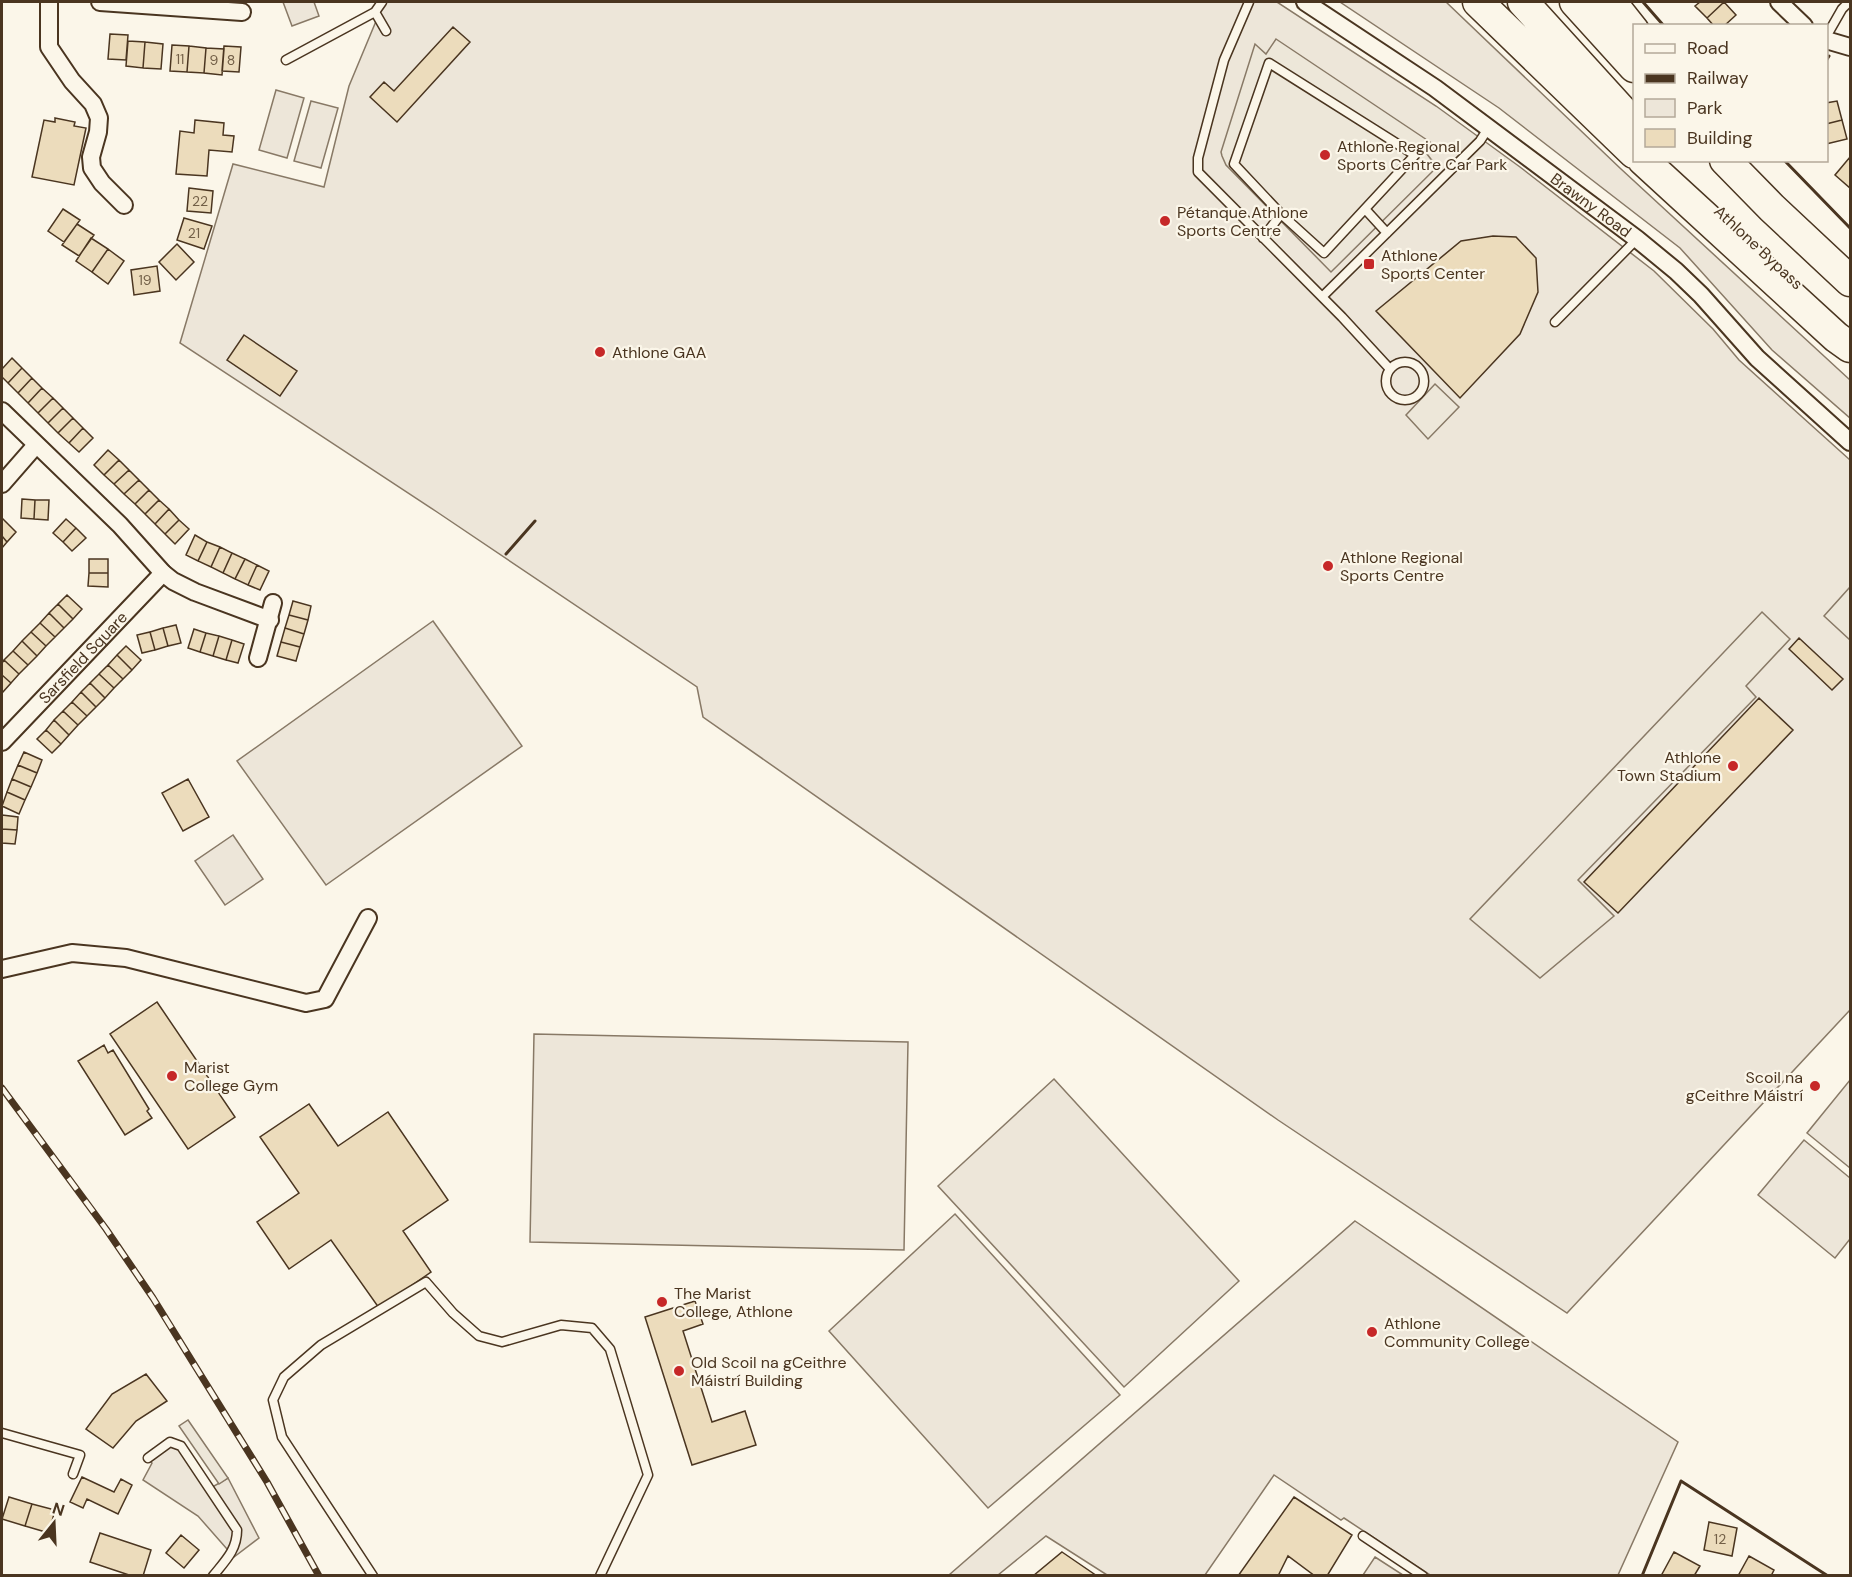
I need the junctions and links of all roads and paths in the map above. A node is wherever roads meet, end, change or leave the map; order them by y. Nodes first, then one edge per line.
1 (49, 2) edge
2 (100, 2) edge
3 (382, 2) edge
4 (1249, 2) edge
5 (1305, 2) edge
6 (1478, 2) edge
7 (1522, 2) edge
8 (1575, 2) edge
9 (1611, 2) edge
10 (1779, 2) edge
11 (1849, 2) edge
12 (242, 11) edge
13 (375, 12) junction
14 (1802, 24) edge
15 (1633, 29) edge
16 (386, 32) dead end
17 (1828, 36) edge
18 (1828, 38) edge
19 (1851, 47) edge
20 (286, 60) dead end
21 (1633, 65) edge
22 (1633, 122) edge
23 (1489, 127) junction
24 (1633, 151) edge
25 (1645, 162) edge
26 (1670, 162) edge
27 (1727, 162) edge
28 (1751, 162) edge
29 (124, 205) dead end
30 (1365, 209) junction
31 (1281, 214) junction
32 (1387, 233) junction
33 (1263, 238) junction
34 (1637, 239) junction
35 (1851, 263) edge
36 (1851, 281) edge
37 (1322, 297) junction
38 (1555, 322) dead end
39 (1851, 332) edge
40 (1851, 347) edge
41 (1389, 368) junction
42 (2, 411) edge
43 (1851, 442) edge
44 (36, 445) junction
45 (2, 484) edge
46 (163, 573) junction
47 (273, 603) dead end
48 (270, 620) junction
49 (258, 658) dead end
50 (2, 742) edge
51 (368, 918) dead end
52 (2, 969) edge
53 (2, 1433) edge
54 (148, 1458) dead end
55 (73, 1474) dead end
56 (1363, 1536) dead end
57 (213, 1575) edge
58 (373, 1575) edge
59 (600, 1575) edge
60 (1423, 1575) edge

1 - 29 street
2 - 12 street
3 - 13 lane
4 - 33 lane
5 - 23 street, Brawny Road
6 - 24 highway
7 - 22 highway
8 - 21 highway
9 - 15 highway
10 - 14 street
11 - 17 lane
13 - 16 lane
13 - 20 lane
18 - 19 street
23 - 32 lane
23 - 34 street, Brawny Road
25 - 40 highway
26 - 39 highway, Athlone Bypass
27 - 36 highway
28 - 35 highway
30 - 31 lane
30 - 31 lane
30 - 32 lane
31 - 33 lane
32 - 37 lane
33 - 37 lane
34 - 38 lane
34 - 43 street, Brawny Road
37 - 41 lane
41 - 41 lane
42 - 44 street
44 - 45 street
44 - 46 street
46 - 48 street
46 - 50 street, Sarsfield Square
47 - 48 street
48 - 49 street
51 - 52 street
53 - 55 lane
54 - 57 lane
56 - 60 lane
58 - 59 lane

